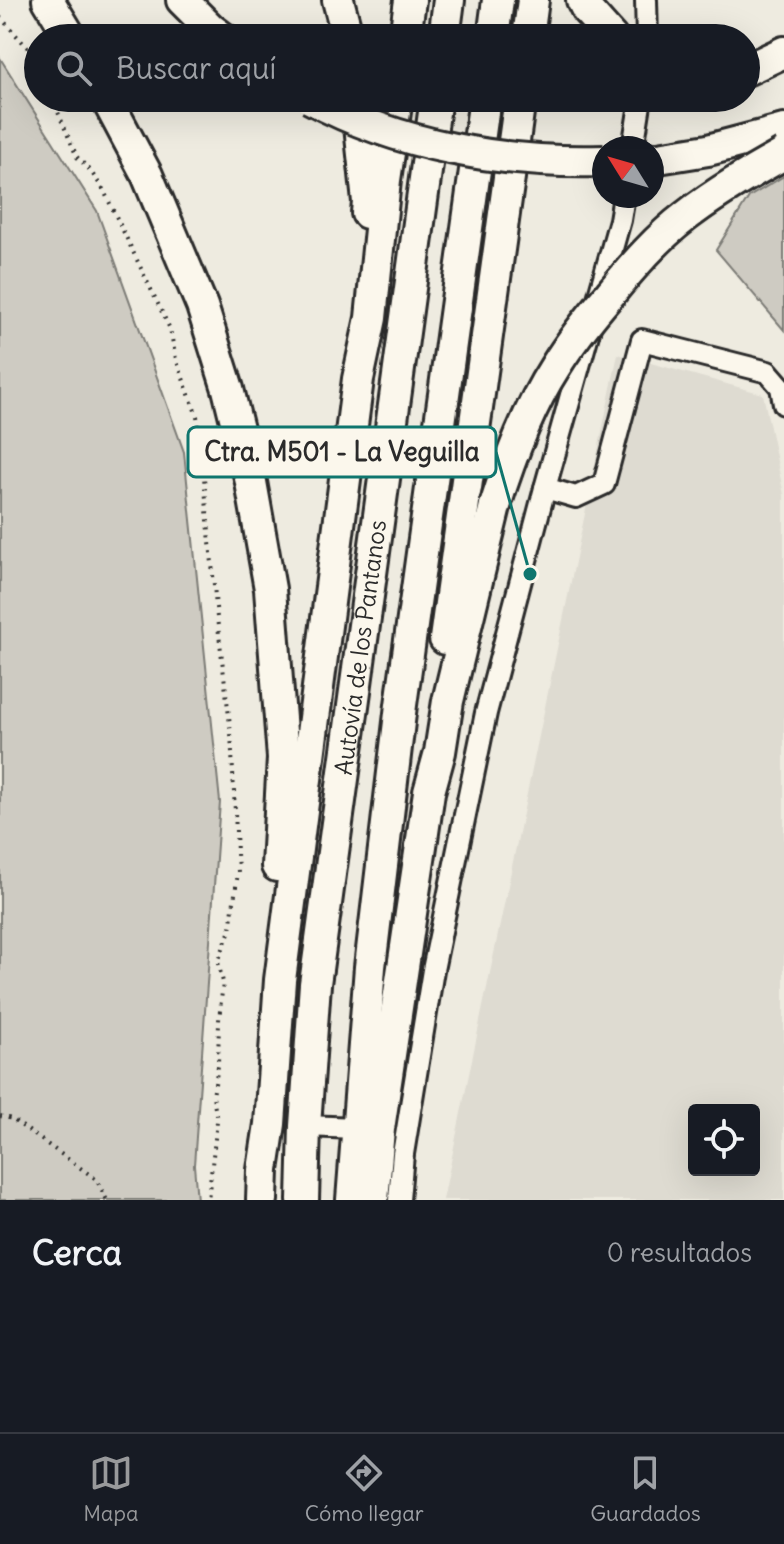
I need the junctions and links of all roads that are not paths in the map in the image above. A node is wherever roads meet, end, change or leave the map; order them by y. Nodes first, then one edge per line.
1 (48, 0) edge
2 (182, 0) edge
3 (338, 0) edge
4 (410, 0) edge
5 (449, 0) edge
6 (498, 0) edge
7 (533, 0) edge
8 (646, 0) edge
9 (584, 5) edge
10 (63, 24) edge
11 (207, 24) edge
12 (344, 24) edge
13 (407, 24) edge
14 (446, 24) edge
15 (495, 24) edge
16 (530, 24) edge
17 (600, 24) edge
18 (647, 24) edge
19 (784, 52) edge
20 (760, 63) edge
21 (113, 112) edge
22 (336, 112) edge
23 (358, 112) edge
24 (395, 112) edge
25 (434, 112) edge
26 (483, 112) edge
27 (518, 112) edge
28 (639, 112) edge
29 (784, 130) edge
30 (635, 136) edge
31 (784, 154) edge
32 (664, 157) edge
33 (592, 161) edge
34 (622, 208) edge
35 (358, 379) junction
36 (784, 404) edge
37 (545, 488) junction
38 (429, 792) junction
39 (305, 1126) junction
40 (357, 1128) junction
41 (263, 1170) junction
42 (262, 1200) edge
43 (303, 1200) edge
44 (352, 1200) edge
45 (373, 1200) edge
46 (399, 1200) edge

1 - 10 highway
2 - 11 highway
3 - 12 highway
4 - 13 highway
5 - 14 highway
6 - 15 highway
7 - 16 highway
8 - 18 street
9 - 17 highway
19 - 20 highway
21 - 41 highway
22 - 33 highway, bridge
23 - 35 highway
24 - 35 highway
25 - 39 highway, Autovía de los Pantanos
26 - 40 highway, Autovía de los Pantanos
27 - 38 highway
28 - 30 street
29 - 32 highway
31 - 38 highway, bridge
34 - 37 street
35 - 41 highway
36 - 37 street
37 - 46 street
38 - 45 highway
39 - 40 street
39 - 43 highway, Autovía de los Pantanos
40 - 44 highway, Autovía de los Pantanos
41 - 42 highway

